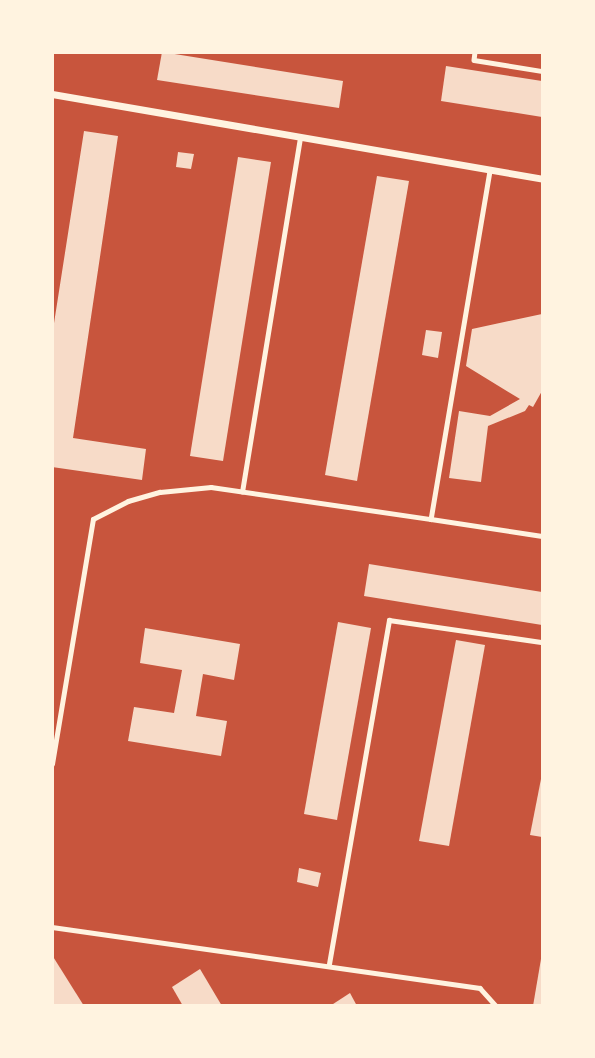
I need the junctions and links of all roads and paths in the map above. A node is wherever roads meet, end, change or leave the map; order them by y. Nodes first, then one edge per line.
1 (475, 52) edge
2 (542, 71) edge
3 (52, 94) edge
4 (300, 139) junction
5 (490, 171) junction
6 (542, 179) edge
7 (242, 492) junction
8 (431, 519) junction
9 (542, 536) edge
10 (542, 642) edge
11 (52, 764) edge
12 (52, 927) edge
13 (329, 964) junction
14 (496, 1006) edge

1 - 2 lane
3 - 4 street
4 - 5 street
4 - 7 lane
5 - 6 street
5 - 8 lane
7 - 8 lane
7 - 11 lane
8 - 9 lane
10 - 13 lane
12 - 13 lane
13 - 14 lane

